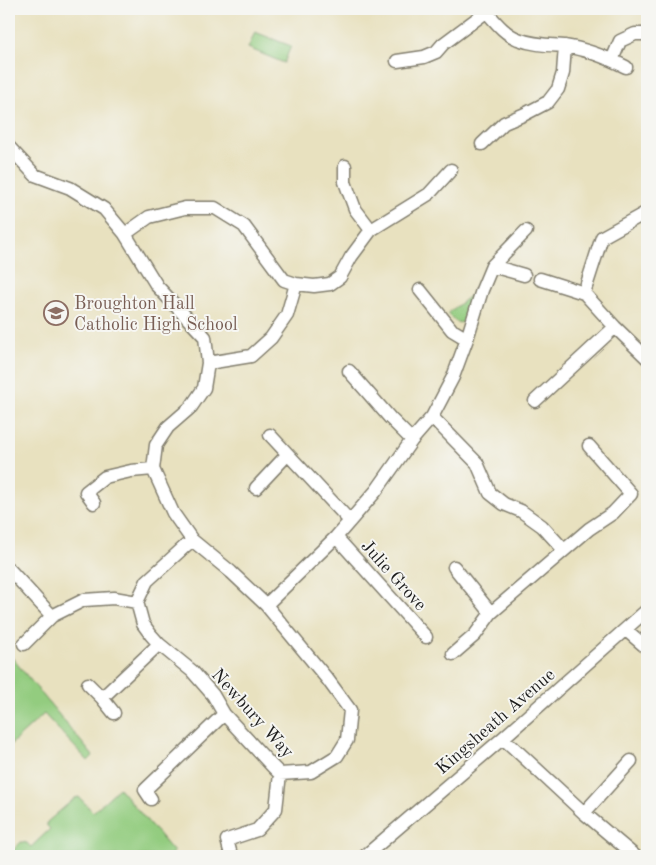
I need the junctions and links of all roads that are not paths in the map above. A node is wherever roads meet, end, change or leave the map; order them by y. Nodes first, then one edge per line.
1 (485, 10) edge
2 (647, 34) edge
3 (565, 46) junction
4 (612, 60) junction
5 (397, 61) dead end
6 (626, 67) dead end
7 (482, 144) dead end
8 (9, 148) edge
9 (345, 166) dead end
10 (451, 170) dead end
11 (647, 212) edge
12 (371, 230) junction
13 (526, 231) dead end
14 (125, 234) junction
15 (492, 266) junction
16 (524, 275) dead end
17 (540, 278) dead end
18 (296, 284) junction
19 (420, 290) dead end
20 (584, 293) junction
21 (615, 327) junction
22 (467, 339) junction
23 (647, 358) edge
24 (208, 363) junction
25 (349, 371) dead end
26 (535, 401) dead end
27 (432, 416) junction
28 (270, 435) dead end
29 (412, 440) junction
30 (589, 446) dead end
31 (287, 455) junction
32 (153, 469) junction
33 (256, 488) dead end
34 (94, 503) dead end
35 (350, 521) junction
36 (336, 536) junction
37 (192, 540) junction
38 (564, 550) junction
39 (454, 568) dead end
40 (9, 569) edge
41 (137, 602) junction
42 (266, 605) junction
43 (647, 610) edge
44 (491, 612) junction
45 (52, 616) junction
46 (626, 630) junction
47 (426, 637) dead end
48 (24, 644) dead end
49 (159, 644) junction
50 (647, 648) edge
51 (453, 654) dead end
52 (88, 684) dead end
53 (102, 698) junction
54 (114, 713) dead end
55 (224, 714) junction
56 (503, 738) junction
57 (631, 761) dead end
58 (280, 774) junction
59 (151, 799) dead end
60 (584, 813) junction
61 (230, 851) dead end
62 (365, 856) edge
63 (635, 856) edge

1 - 3 street
1 - 5 street
2 - 4 street
3 - 4 street
3 - 7 street
4 - 6 street
8 - 14 street
9 - 12 street
10 - 12 street
11 - 20 street
12 - 18 street
13 - 15 street
14 - 18 street
14 - 24 street
15 - 16 street
15 - 22 street
17 - 20 street
18 - 24 street
19 - 22 street
20 - 21 street
21 - 23 street
21 - 26 street
22 - 27 street
24 - 32 street
25 - 29 street
27 - 29 street
27 - 38 street
28 - 31 street
29 - 35 street
30 - 38 street
31 - 33 street
31 - 35 street
32 - 34 street
32 - 37 street, Newbury Way
35 - 36 street
36 - 42 street
36 - 47 street, Julie Grove
37 - 41 street
37 - 42 street, Newbury Way
38 - 44 street
39 - 44 street
40 - 45 street
41 - 45 street
41 - 49 street, Newbury Way
42 - 58 street, Newbury Way
43 - 46 street, Kingsheath Avenue
44 - 51 street
45 - 48 street
46 - 50 street
46 - 56 street, Kingsheath Avenue
49 - 53 street
49 - 55 street, Newbury Way
52 - 53 street
53 - 54 street
55 - 58 street, Newbury Way
55 - 59 street
56 - 60 street
56 - 62 street, Kingsheath Avenue
57 - 60 street
58 - 61 street
60 - 63 street

